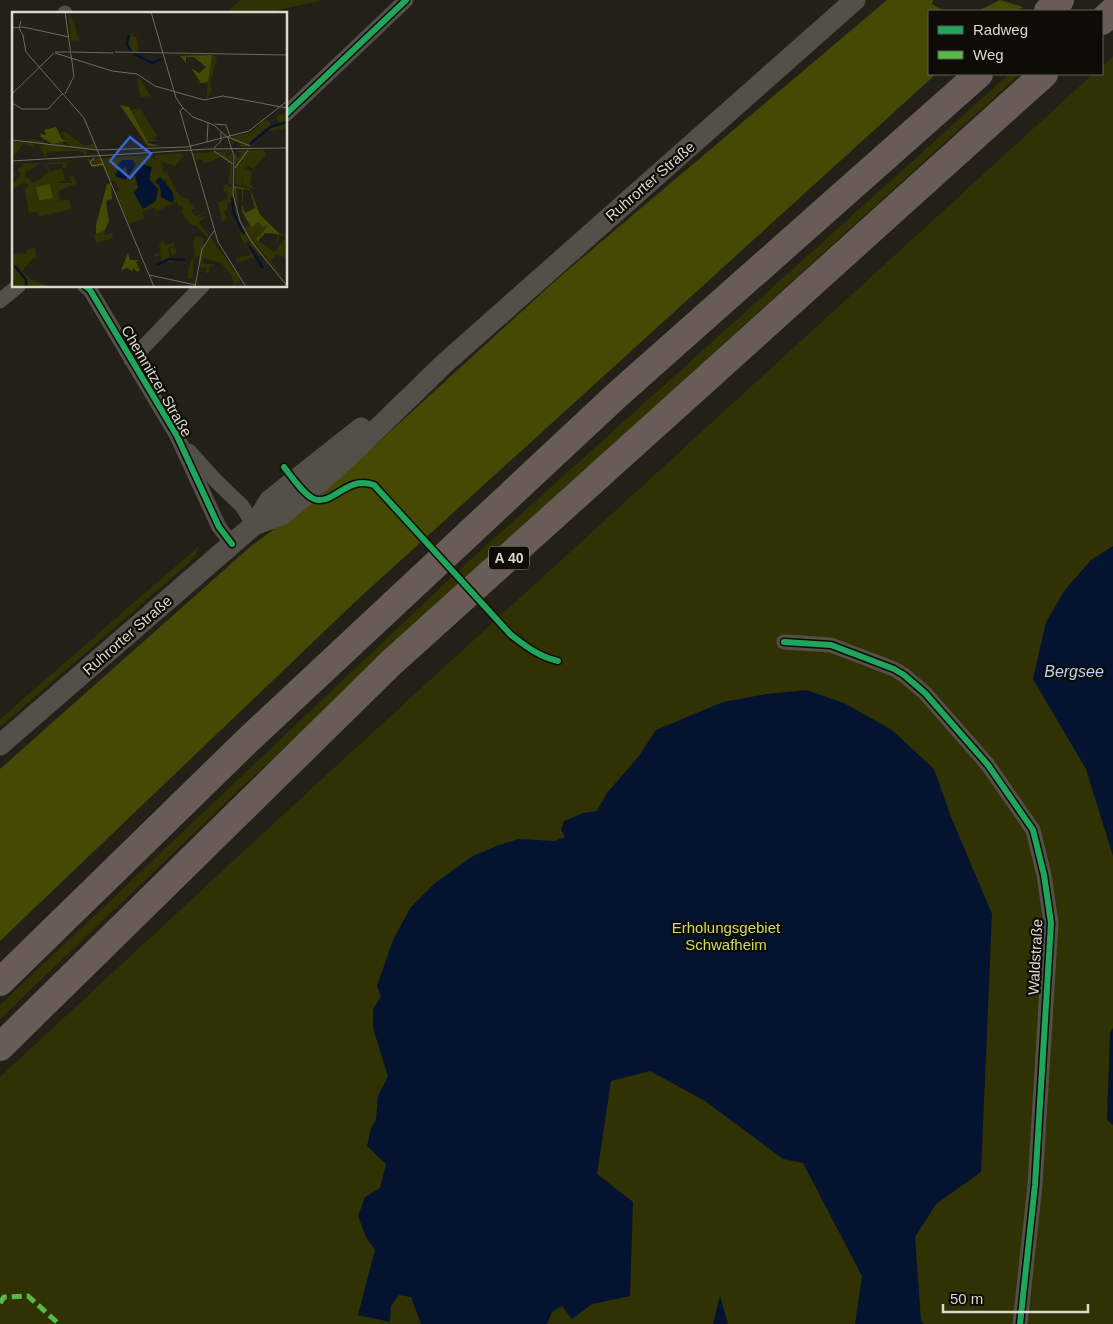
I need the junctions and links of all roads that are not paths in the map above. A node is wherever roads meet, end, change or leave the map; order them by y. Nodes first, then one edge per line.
1 (406, 0) edge
2 (855, 0) edge
3 (1060, 0) edge
4 (1049, 10) edge
5 (1113, 11) edge
6 (1103, 20) edge
7 (977, 75) edge
8 (1043, 75) edge
9 (288, 112) edge
10 (16, 288) edge
11 (88, 288) edge
12 (200, 288) edge
13 (0, 301) edge
14 (132, 360) junction
15 (177, 436) junction
16 (254, 525) junction
17 (232, 544) junction
18 (784, 642) dead end
19 (0, 745) edge
20 (0, 982) edge
21 (0, 1047) edge
22 (1020, 1324) edge

1 - 9 street
2 - 16 main road, Ruhrorter Straße
3 - 4 highway
5 - 6 highway
7 - 20 highway
8 - 21 highway, A 40
10 - 13 street
11 - 14 street, Chemnitzer Straße
12 - 14 street, Chemnitzer Straße
14 - 15 street, Chemnitzer Straße
15 - 16 street, Chemnitzer Straße
15 - 17 street, Chemnitzer Straße
16 - 17 main road, Ruhrorter Straße
17 - 19 main road, Ruhrorter Straße
18 - 22 street, Waldstraße

